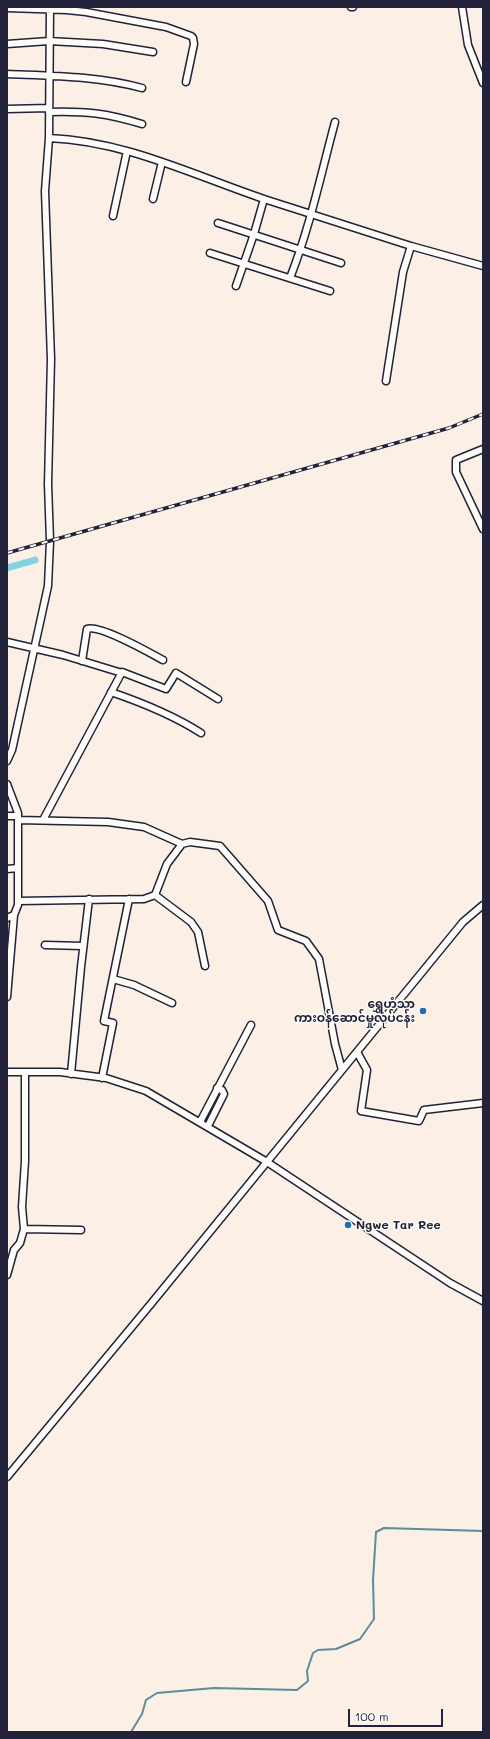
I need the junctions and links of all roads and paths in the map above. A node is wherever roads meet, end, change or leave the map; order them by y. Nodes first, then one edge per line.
1 (462, 7) edge
2 (7, 8) edge
3 (50, 8) edge
4 (49, 41) junction
5 (7, 44) edge
6 (153, 52) dead end
7 (7, 74) edge
8 (49, 76) junction
9 (186, 82) dead end
10 (483, 83) edge
11 (142, 88) dead end
12 (7, 108) edge
13 (49, 110) junction
14 (335, 122) dead end
15 (142, 124) dead end
16 (49, 138) junction
17 (127, 150) junction
18 (162, 162) junction
19 (153, 199) dead end
20 (264, 199) junction
21 (312, 213) junction
22 (114, 216) dead end
23 (218, 222) dead end
24 (254, 234) junction
25 (411, 246) junction
26 (301, 250) junction
27 (210, 253) dead end
28 (341, 263) dead end
29 (244, 264) junction
30 (483, 266) edge
31 (290, 278) junction
32 (236, 286) dead end
33 (330, 292) dead end
34 (386, 381) dead end
35 (483, 449) edge
36 (483, 529) edge
37 (7, 642) edge
38 (34, 649) junction
39 (163, 660) dead end
40 (82, 661) junction
41 (122, 673) junction
42 (111, 692) junction
43 (218, 699) dead end
44 (201, 733) dead end
45 (7, 761) edge
46 (7, 784) edge
47 (7, 816) edge
48 (18, 818) junction
49 (43, 820) junction
50 (182, 844) junction
51 (7, 868) edge
52 (18, 868) junction
53 (155, 895) junction
54 (89, 899) junction
55 (129, 899) junction
56 (18, 901) junction
57 (483, 905) edge
58 (14, 915) junction
59 (7, 918) edge
60 (45, 945) dead end
61 (83, 946) junction
62 (204, 966) dead end
63 (113, 979) junction
64 (7, 997) edge
65 (172, 1003) dead end
66 (251, 1025) dead end
67 (357, 1052) junction
68 (342, 1070) junction
69 (7, 1072) edge
70 (25, 1072) junction
71 (71, 1074) junction
72 (102, 1078) junction
73 (218, 1088) junction
74 (483, 1103) edge
75 (200, 1122) junction
76 (208, 1126) junction
77 (267, 1162) junction
78 (24, 1229) junction
79 (81, 1230) dead end
80 (7, 1275) edge
81 (483, 1301) edge
82 (7, 1477) edge

1 - 10 street
2 - 3 street
3 - 4 street
3 - 9 street
4 - 5 street
4 - 6 street
4 - 8 street
7 - 8 street
8 - 11 street
8 - 13 street
12 - 13 street
13 - 15 street
13 - 16 street
14 - 21 street
16 - 17 street
16 - 38 street
17 - 18 street
17 - 22 street
18 - 19 street
18 - 20 street
20 - 21 street
20 - 24 street
21 - 25 street
21 - 26 street
23 - 24 street
24 - 26 street
24 - 29 street
25 - 30 street
25 - 34 street
26 - 28 street
26 - 31 street
27 - 29 street
29 - 31 street
29 - 32 street
31 - 33 street
35 - 36 street
37 - 38 street
38 - 40 street
38 - 45 street
39 - 40 street
40 - 41 street
41 - 42 street
41 - 43 street
42 - 44 street
42 - 49 street
46 - 48 street
47 - 48 street
48 - 49 street
48 - 52 street
49 - 50 street
50 - 53 street
50 - 68 street
51 - 52 street
52 - 56 street
53 - 55 street
53 - 62 street
54 - 55 street
54 - 56 street
54 - 61 street
55 - 63 street
56 - 58 street
57 - 67 street
58 - 59 street
58 - 64 street
60 - 61 street
61 - 71 street
63 - 65 street
63 - 72 street
66 - 73 street
67 - 68 street
67 - 74 street
68 - 77 street
69 - 70 street
70 - 71 street
70 - 78 street
71 - 72 street
72 - 75 street
73 - 75 street
73 - 76 street
75 - 76 street
76 - 77 street
77 - 81 street
77 - 82 street
78 - 79 street
78 - 80 street

